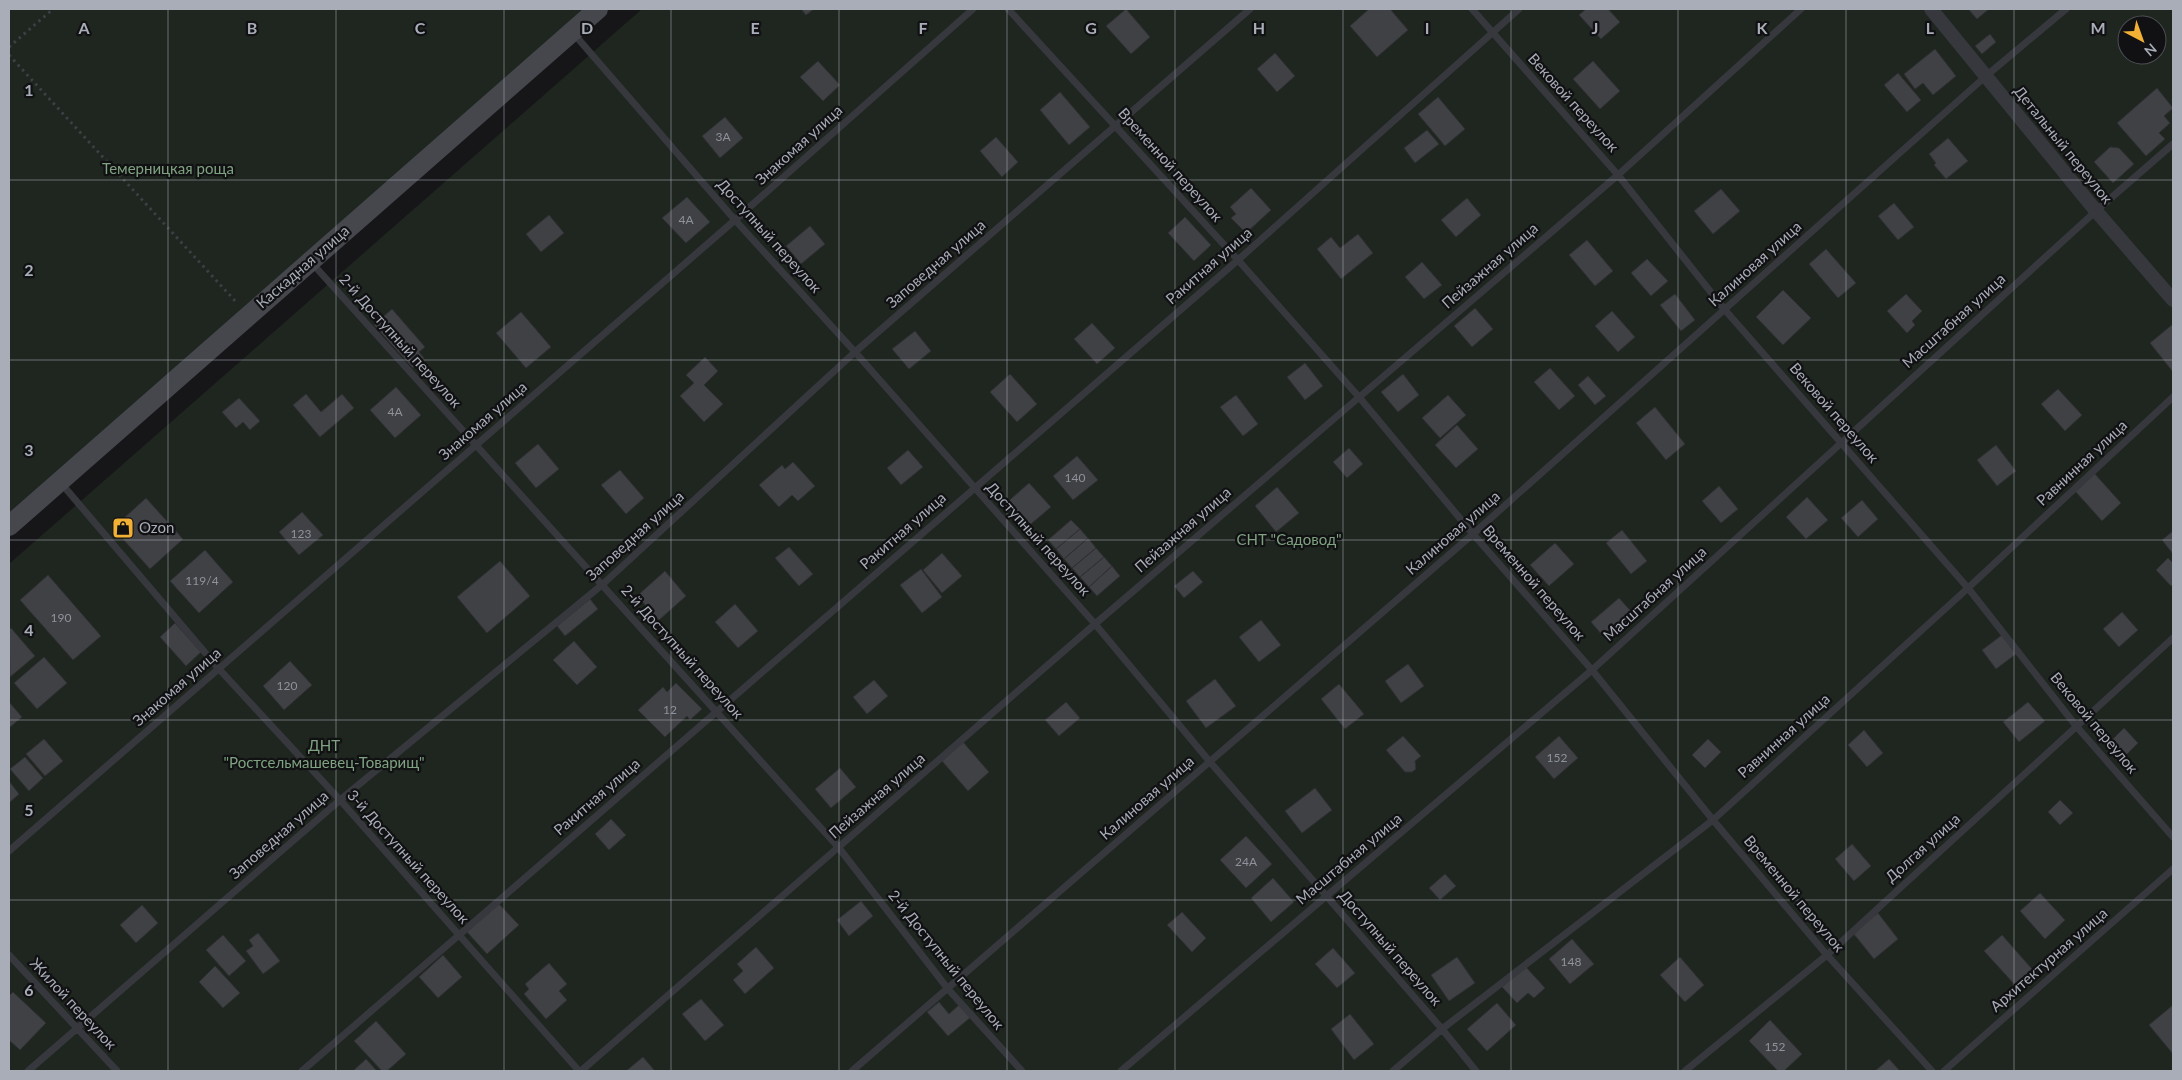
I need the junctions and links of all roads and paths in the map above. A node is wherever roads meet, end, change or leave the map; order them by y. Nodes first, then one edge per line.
1 (53, 9) edge
2 (598, 9) edge
3 (972, 9) edge
4 (1008, 9) edge
5 (1250, 9) edge
6 (1472, 9) edge
7 (1519, 9) edge
8 (1801, 9) edge
9 (1931, 9) edge
10 (2066, 9) edge
11 (572, 32) junction
12 (1492, 32) junction
13 (9, 47) edge
14 (9, 55) edge
15 (1986, 76) junction
16 (1115, 126) junction
17 (2173, 144) edge
18 (1618, 175) junction
19 (2096, 211) junction
20 (736, 220) junction
21 (1238, 260) junction
22 (310, 261) junction
23 (2173, 300) edge
24 (1725, 310) junction
25 (248, 315) junction
26 (855, 352) junction
27 (1358, 397) junction
28 (2173, 397) edge
29 (1842, 441) junction
30 (476, 446) junction
31 (59, 481) junction
32 (974, 487) junction
33 (9, 526) edge
34 (1473, 534) junction
35 (603, 584) junction
36 (1968, 588) junction
37 (1095, 624) junction
38 (2173, 638) edge
39 (219, 669) junction
40 (1592, 670) junction
41 (716, 712) junction
42 (2077, 727) junction
43 (1210, 762) junction
44 (340, 800) junction
45 (1713, 820) junction
46 (2173, 836) edge
47 (839, 848) junction
48 (9, 851) edge
49 (2173, 869) edge
50 (1327, 896) junction
51 (459, 935) junction
52 (1827, 954) junction
53 (9, 955) edge
54 (948, 988) junction
55 (78, 1028) junction
56 (1442, 1029) junction
57 (28, 1071) edge
58 (117, 1071) edge
59 (302, 1071) edge
60 (580, 1071) edge
61 (852, 1071) edge
62 (1022, 1071) edge
63 (1121, 1071) edge
64 (1393, 1071) edge
65 (1476, 1071) edge
66 (1686, 1071) edge
67 (1932, 1071) edge
68 (1944, 1071) edge

1 - 13 path
2 - 11 street, Каскадная улица
3 - 20 lane, Знакомая улица
4 - 16 lane, Временной переулок
5 - 16 lane, Заповедная улица
6 - 12 lane, Вековой переулок
7 - 12 lane, Ракитная улица
8 - 18 lane, Пейзажная улица
9 - 15 street, Детальный переулок
10 - 15 lane, Калиновая улица
11 - 20 lane, Доступный переулок
11 - 22 street, Каскадная улица
12 - 18 lane, Вековой переулок
12 - 21 lane, Ракитная улица
14 - 25 path
15 - 19 street, Детальный переулок
15 - 24 lane, Калиновая улица
16 - 21 lane, Временной переулок
16 - 26 lane, Заповедная улица
17 - 19 lane, Масштабная улица
18 - 24 lane, Вековой переулок
18 - 27 lane, Пейзажная улица
19 - 23 street, Детальный переулок
19 - 29 lane, Масштабная улица
20 - 26 lane, Доступный переулок
20 - 30 lane, Знакомая улица
21 - 27 lane, Временной переулок
21 - 32 lane, Ракитная улица
22 - 25 street, Каскадная улица
22 - 30 lane, 2-й Доступный переулок
24 - 29 lane, Вековой переулок
24 - 34 lane, Калиновая улица
25 - 31 street, Каскадная улица
26 - 32 lane, Доступный переулок
26 - 35 lane, Заповедная улица
27 - 34 lane, Временной переулок
27 - 37 lane, Пейзажная улица
28 - 36 lane, Равнинная улица
29 - 36 lane, Вековой переулок
29 - 40 lane, Масштабная улица
30 - 35 lane, 2-й Доступный переулок
30 - 39 lane, Знакомая улица
31 - 33 street, Каскадная улица
31 - 39 lane, 3-й Доступный переулок
32 - 37 lane, Доступный переулок
32 - 41 lane, Ракитная улица
34 - 40 lane, Временной переулок
34 - 43 lane, Калиновая улица
35 - 41 lane, 2-й Доступный переулок
35 - 44 lane, Заповедная улица
36 - 42 lane, Вековой переулок
36 - 45 lane, Равнинная улица
37 - 43 lane, Доступный переулок
37 - 47 lane, Пейзажная улица
38 - 42 lane, Долгая улица
39 - 44 lane, 3-й Доступный переулок
39 - 48 lane, Знакомая улица
40 - 45 lane, Временной переулок
40 - 50 lane, Масштабная улица
41 - 47 lane, 2-й Доступный переулок
41 - 51 lane, Ракитная улица
42 - 46 lane, Вековой переулок
42 - 52 lane, Долгая улица
43 - 50 lane, Доступный переулок
43 - 54 lane, Калиновая улица
44 - 51 lane, 3-й Доступный переулок
44 - 55 lane, Заповедная улица
45 - 52 lane, Временной переулок
45 - 56 lane, Равнинная улица
47 - 54 lane, 2-й Доступный переулок
47 - 60 lane, Пейзажная улица
49 - 68 lane, Архитектурная улица
50 - 56 lane, Доступный переулок
50 - 63 lane, Масштабная улица
51 - 59 lane, Ракитная улица
51 - 60 lane, 3-й Доступный переулок
52 - 66 lane, Долгая улица
52 - 67 lane, Временной переулок
53 - 55 lane, Жилой переулок
54 - 61 lane, Калиновая улица
54 - 62 lane, 2-й Доступный переулок
55 - 57 lane, Заповедная улица
55 - 58 lane, Жилой переулок
56 - 64 lane, Равнинная улица
56 - 65 lane, Доступный переулок

